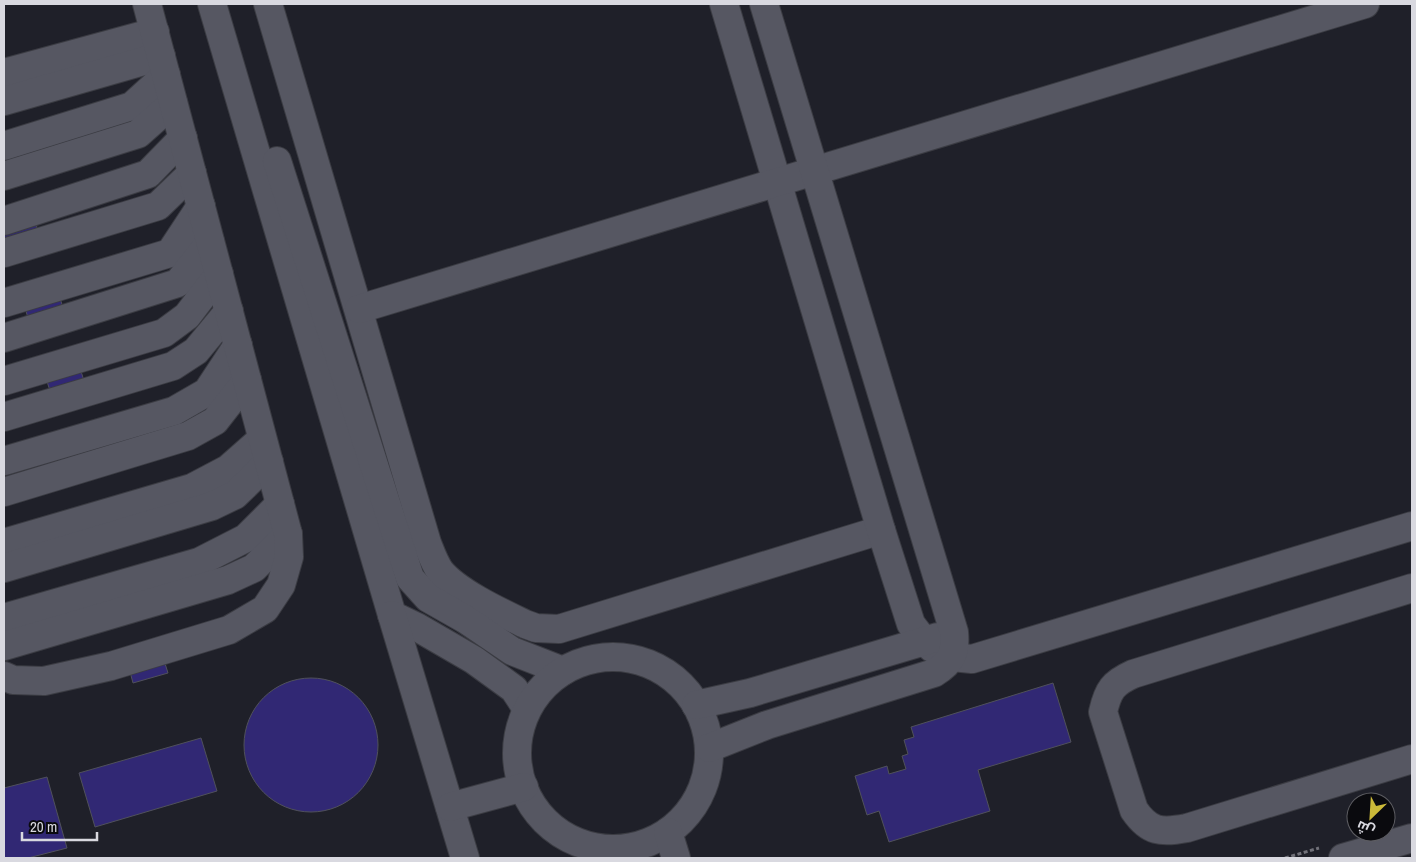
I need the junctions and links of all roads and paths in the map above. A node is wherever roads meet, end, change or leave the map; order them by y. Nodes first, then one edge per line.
1 (147, 4) edge
2 (212, 4) edge
3 (227, 4) edge
4 (268, 4) edge
5 (724, 4) edge
6 (764, 4) edge
7 (1365, 4) edge
8 (160, 54) junction
9 (4, 73) edge
10 (4, 101) edge
11 (173, 103) junction
12 (183, 138) junction
13 (4, 146) edge
14 (815, 170) junction
15 (192, 173) junction
16 (4, 176) edge
17 (778, 182) junction
18 (201, 206) junction
19 (4, 221) edge
20 (210, 242) junction
21 (4, 253) edge
22 (219, 274) junction
23 (4, 303) edge
24 (359, 309) junction
25 (229, 311) junction
26 (4, 338) edge
27 (238, 345) junction
28 (247, 380) junction
29 (4, 382) edge
30 (4, 417) edge
31 (266, 450) junction
32 (4, 461) edge
33 (4, 492) edge
34 (280, 504) junction
35 (1412, 526) edge
36 (881, 530) junction
37 (288, 534) junction
38 (4, 543) edge
39 (4, 568) edge
40 (1412, 588) edge
41 (392, 615) junction
42 (4, 618) edge
43 (924, 642) junction
44 (953, 645) junction
45 (4, 646) edge
46 (563, 671) junction
47 (4, 676) edge
48 (696, 705) junction
49 (527, 710) junction
50 (709, 748) junction
51 (1412, 759) edge
52 (524, 787) junction
53 (450, 808) junction
54 (668, 832) junction
55 (1412, 838) edge
56 (606, 853) edge
57 (465, 858) edge
58 (676, 858) edge
59 (1343, 858) edge

1 - 8 street
2 - 41 street
3 - 46 street
4 - 24 street
5 - 17 street
6 - 14 street
7 - 14 street
8 - 9 street
8 - 10 street
8 - 11 street
8 - 13 street
11 - 12 street
11 - 16 street
12 - 15 street
12 - 19 street
14 - 17 street
14 - 44 street
15 - 18 street
15 - 21 street
17 - 24 street
17 - 36 street
18 - 20 street
18 - 23 street
20 - 22 street
20 - 26 street
22 - 25 street
22 - 29 street
24 - 36 street
25 - 27 street
25 - 30 street
27 - 28 street
27 - 32 street
28 - 31 street
28 - 33 street
31 - 34 street
31 - 38 street
31 - 39 street
34 - 37 street
34 - 42 street
35 - 44 street
36 - 43 street
37 - 45 street
37 - 47 street
40 - 51 street
41 - 49 street
41 - 53 street
43 - 44 street
43 - 48 street
44 - 50 street
46 - 48 street
46 - 49 street
48 - 50 street
49 - 52 street
50 - 54 street
52 - 53 street
52 - 56 street
53 - 57 street
54 - 56 street
54 - 58 street
55 - 59 street

